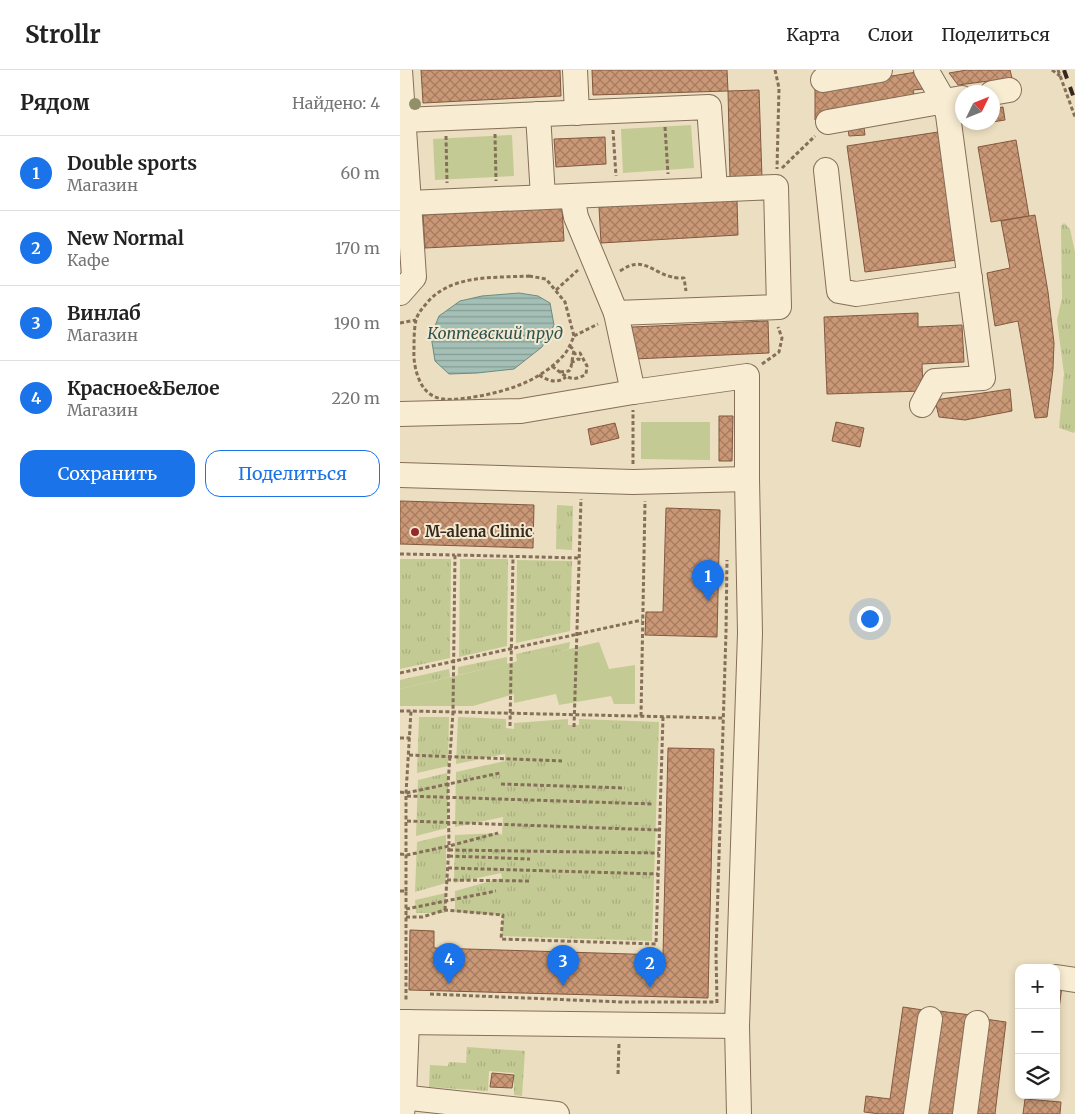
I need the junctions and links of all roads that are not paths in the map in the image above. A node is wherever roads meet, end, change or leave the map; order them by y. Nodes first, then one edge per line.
1 (400, 70) edge
2 (575, 70) edge
3 (880, 70) edge
4 (934, 73) edge
5 (823, 80) dead end
6 (953, 100) edge
7 (577, 113) junction
8 (538, 114) junction
9 (828, 122) road end
10 (402, 132) edge
11 (403, 161) edge
12 (826, 170) dead end
13 (715, 189) junction
14 (572, 196) junction
15 (543, 197) junction
16 (409, 203) junction
17 (970, 278) junction
18 (400, 293) edge
19 (616, 313) junction
20 (633, 392) junction
21 (922, 405) dead end
22 (400, 414) edge
23 (400, 475) edge
24 (747, 479) junction
25 (1060, 978) edge
26 (1075, 980) edge
27 (930, 1019) dead end
28 (403, 1022) edge
29 (977, 1023) dead end
30 (737, 1026) junction
31 (402, 1102) edge
32 (557, 1114) edge
33 (739, 1114) edge
34 (916, 1114) edge
35 (965, 1114) edge

1 - 10 street
2 - 7 street
3 - 5 street
4 - 6 street
6 - 9 street
6 - 17 street
7 - 8 street
7 - 13 street
8 - 10 street
8 - 15 street
10 - 11 street
11 - 16 street
12 - 17 street
13 - 14 street
13 - 19 street
14 - 15 street
14 - 19 street
15 - 16 street
16 - 18 street
17 - 21 street
19 - 20 street
20 - 22 street
20 - 24 street
23 - 24 street
24 - 30 street
25 - 26 street
27 - 34 street
28 - 30 street
28 - 31 street
29 - 35 street
30 - 33 street
31 - 32 street

